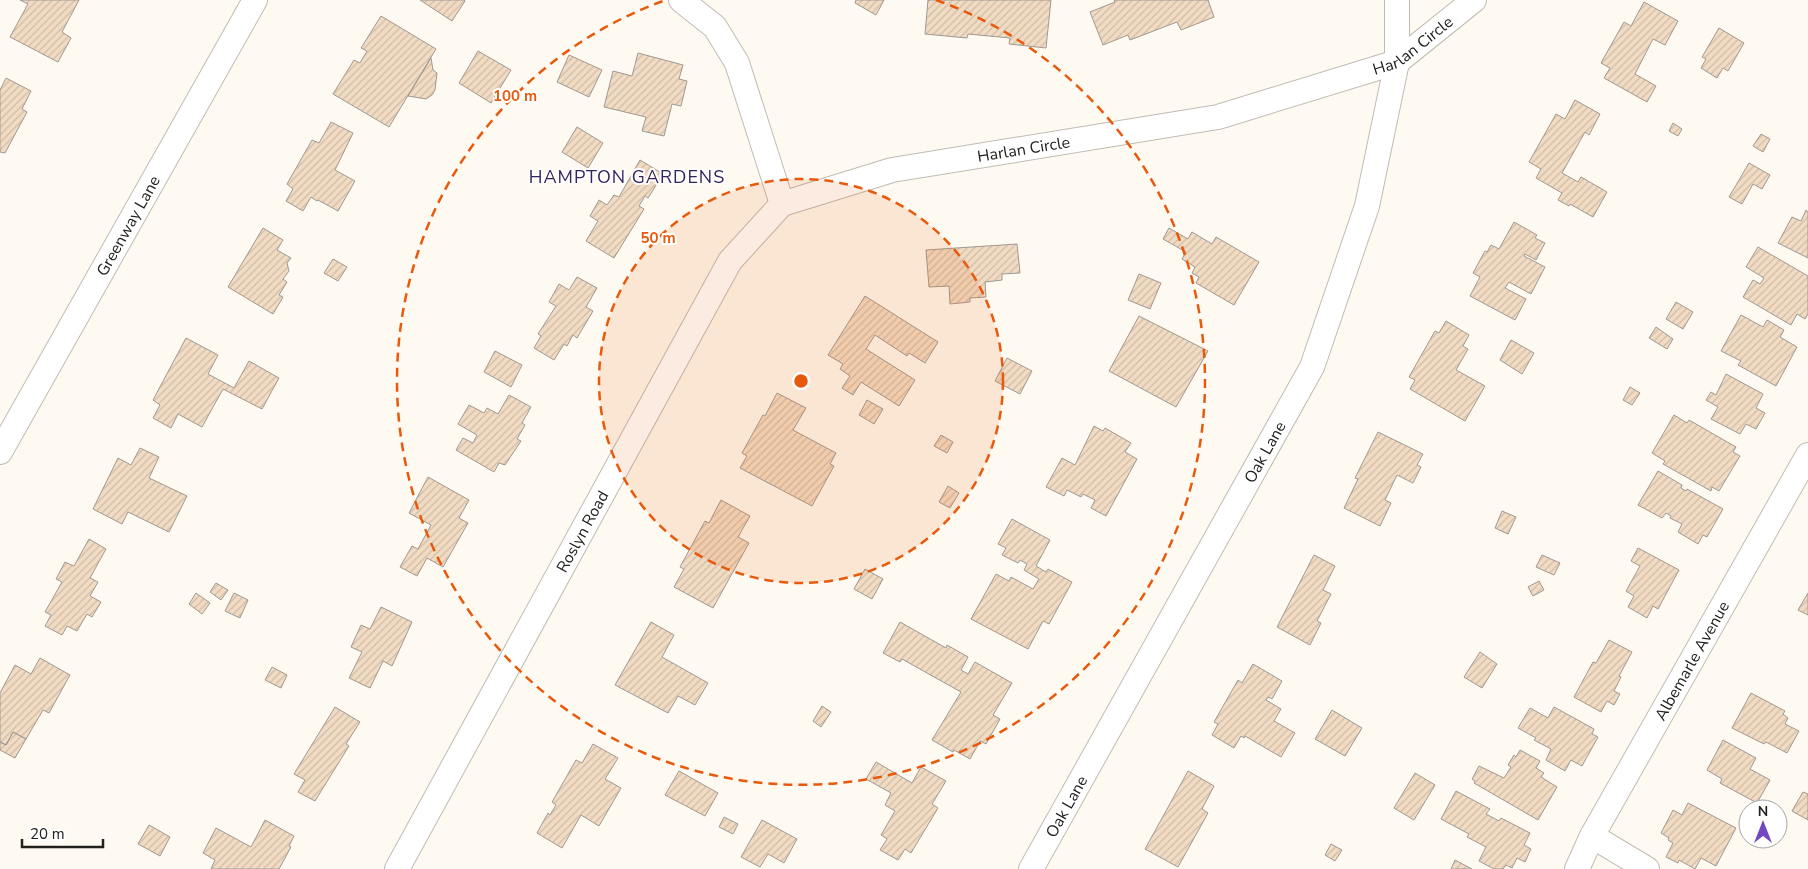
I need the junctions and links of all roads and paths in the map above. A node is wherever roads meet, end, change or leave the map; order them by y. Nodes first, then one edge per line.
1 (255, 0) edge
2 (681, 0) edge
3 (1397, 0) edge
4 (1474, 0) edge
5 (1397, 62) junction
6 (782, 204) junction
7 (0, 452) edge
8 (1808, 455) edge
9 (1592, 836) junction
10 (397, 869) edge
11 (1031, 869) edge
12 (1577, 869) edge
13 (1647, 869) edge

1 - 7 street, Greenway Lane
2 - 6 street
3 - 5 street, Oak Lane
4 - 5 street, Harlan Circle
5 - 6 street, Harlan Circle
5 - 11 street, Oak Lane
6 - 10 street, Roslyn Road
8 - 9 street, Albemarle Avenue
9 - 12 street, Albemarle Avenue
9 - 13 street

